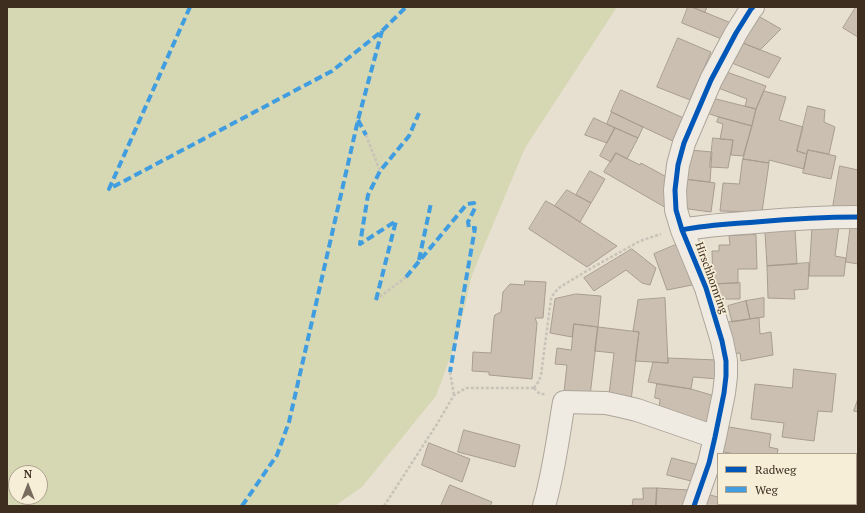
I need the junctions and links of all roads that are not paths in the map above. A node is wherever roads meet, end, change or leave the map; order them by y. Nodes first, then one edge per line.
1 (753, 7) edge
2 (858, 217) edge
3 (682, 230) junction
4 (715, 437) junction
5 (544, 506) edge
6 (694, 506) edge

1 - 3 street
2 - 3 street, Hirschhornring
3 - 4 street, Hirschhornring
4 - 5 street
4 - 6 street, Hirschhornring

